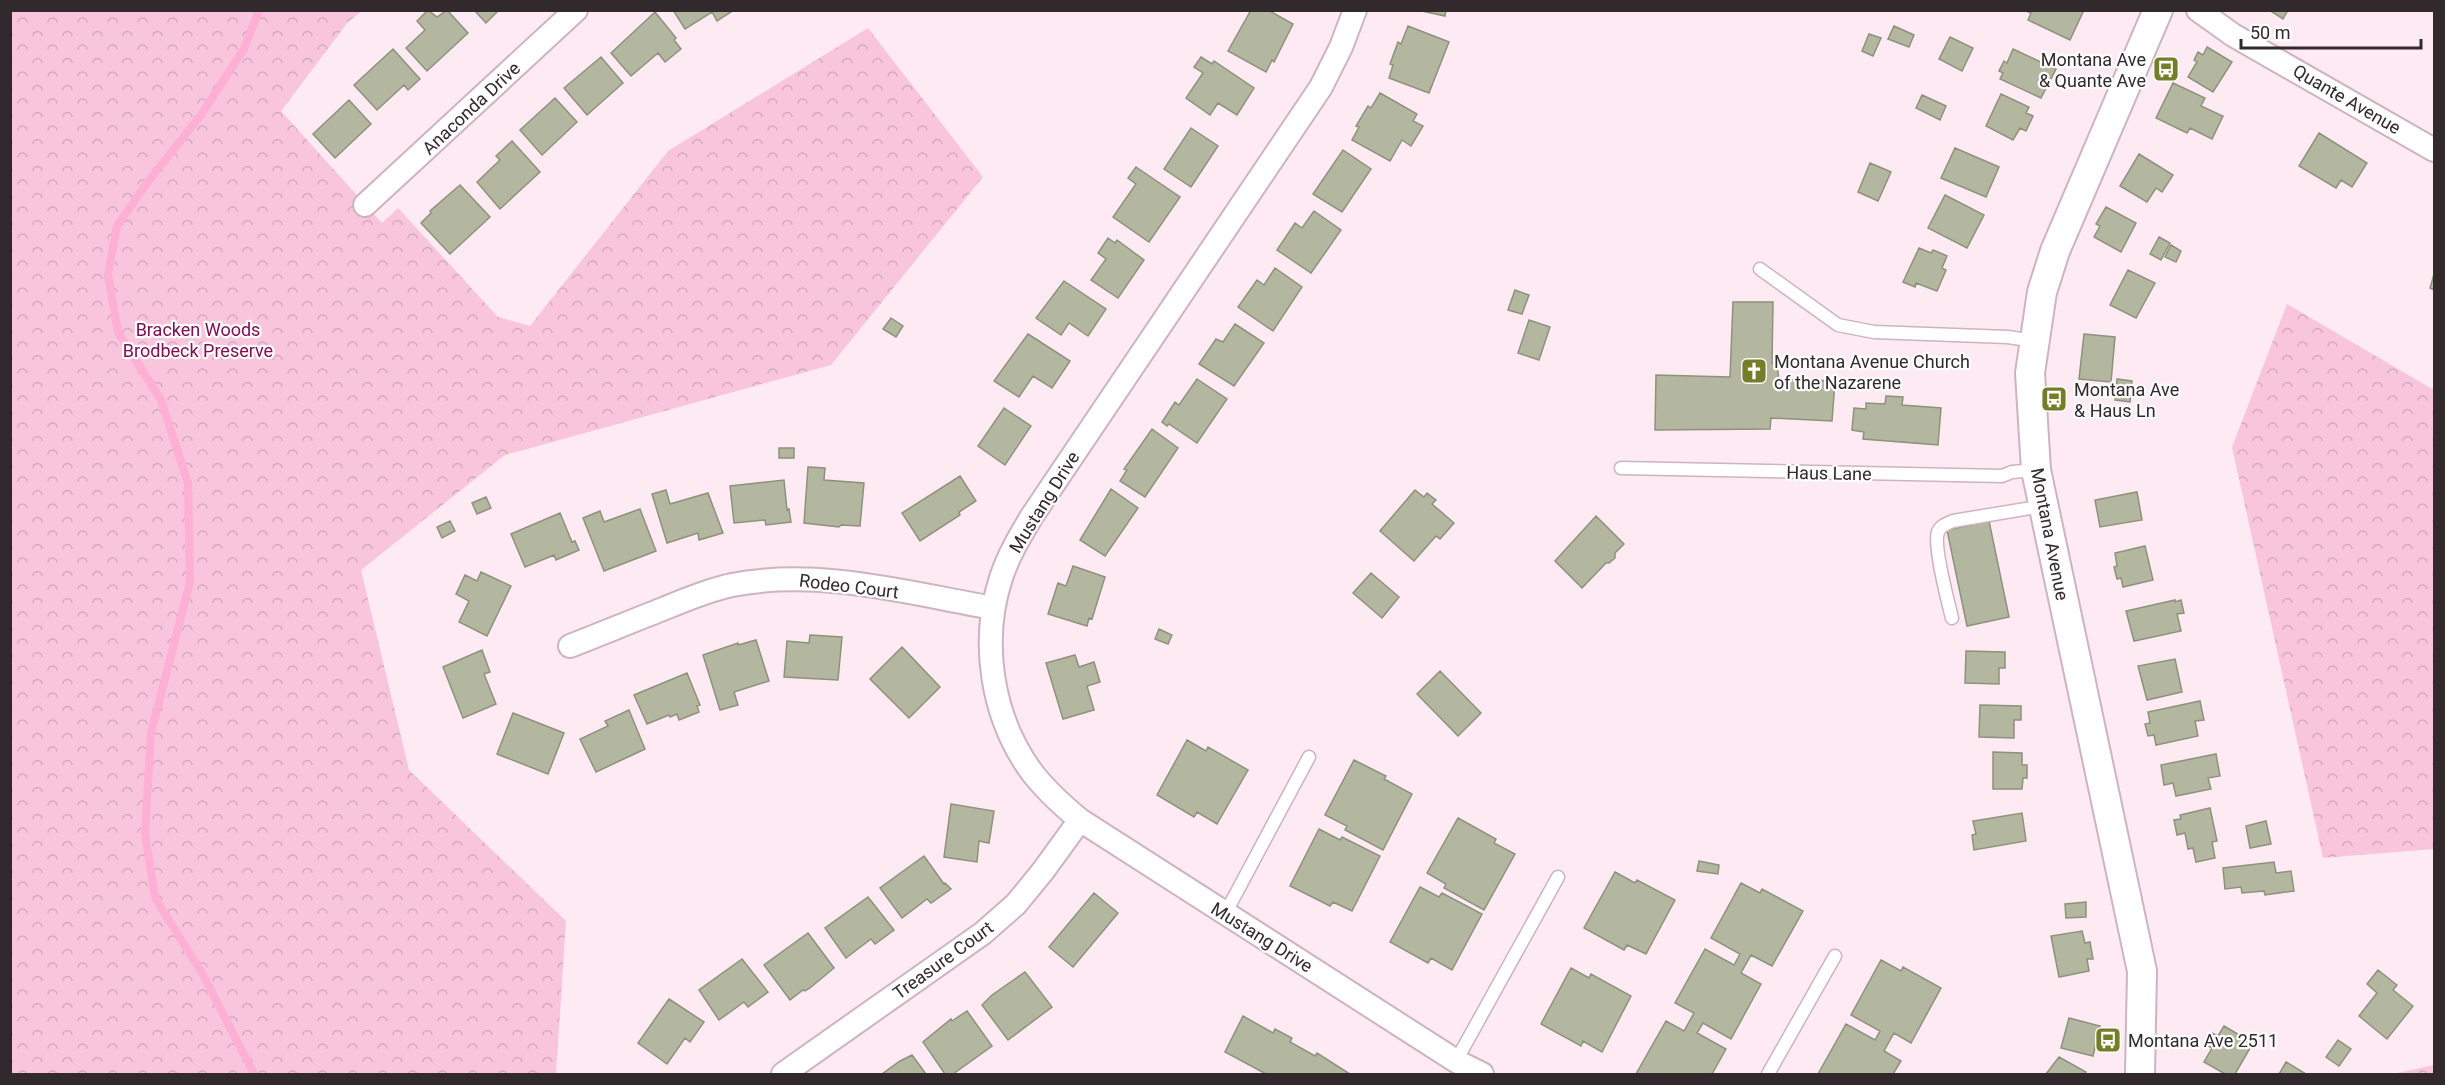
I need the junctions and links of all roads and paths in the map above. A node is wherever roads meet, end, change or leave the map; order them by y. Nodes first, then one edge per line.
1 (576, 10) edge
2 (1355, 10) edge
3 (2158, 10) edge
4 (2198, 10) edge
5 (2434, 150) edge
6 (366, 205) dead end
7 (1760, 269) dead end
8 (2034, 341) junction
9 (1621, 468) dead end
10 (2036, 470) junction
11 (2043, 506) junction
12 (993, 608) junction
13 (1952, 618) dead end
14 (570, 646) dead end
15 (1309, 757) dead end
16 (1080, 820) junction
17 (1558, 877) dead end
18 (1225, 914) junction
19 (1835, 956) dead end
20 (1452, 1068) edge
21 (783, 1074) edge
22 (1482, 1074) edge
23 (1768, 1074) edge
24 (2140, 1074) edge

1 - 6 street, Anaconda Drive
2 - 12 street, Mustang Drive
3 - 8 street, Montana Avenue
4 - 5 street, Quante Avenue
7 - 8 lane
8 - 10 street, Montana Avenue
9 - 10 lane, Haus Lane
10 - 11 street, Montana Avenue
11 - 13 lane
11 - 24 street, Montana Avenue
12 - 14 street, Rodeo Court
12 - 16 street, Mustang Drive
15 - 18 lane
16 - 18 street, Mustang Drive
16 - 21 street, Treasure Court
17 - 20 lane
18 - 20 street, Mustang Drive
19 - 23 lane
20 - 22 street, Mustang Drive

